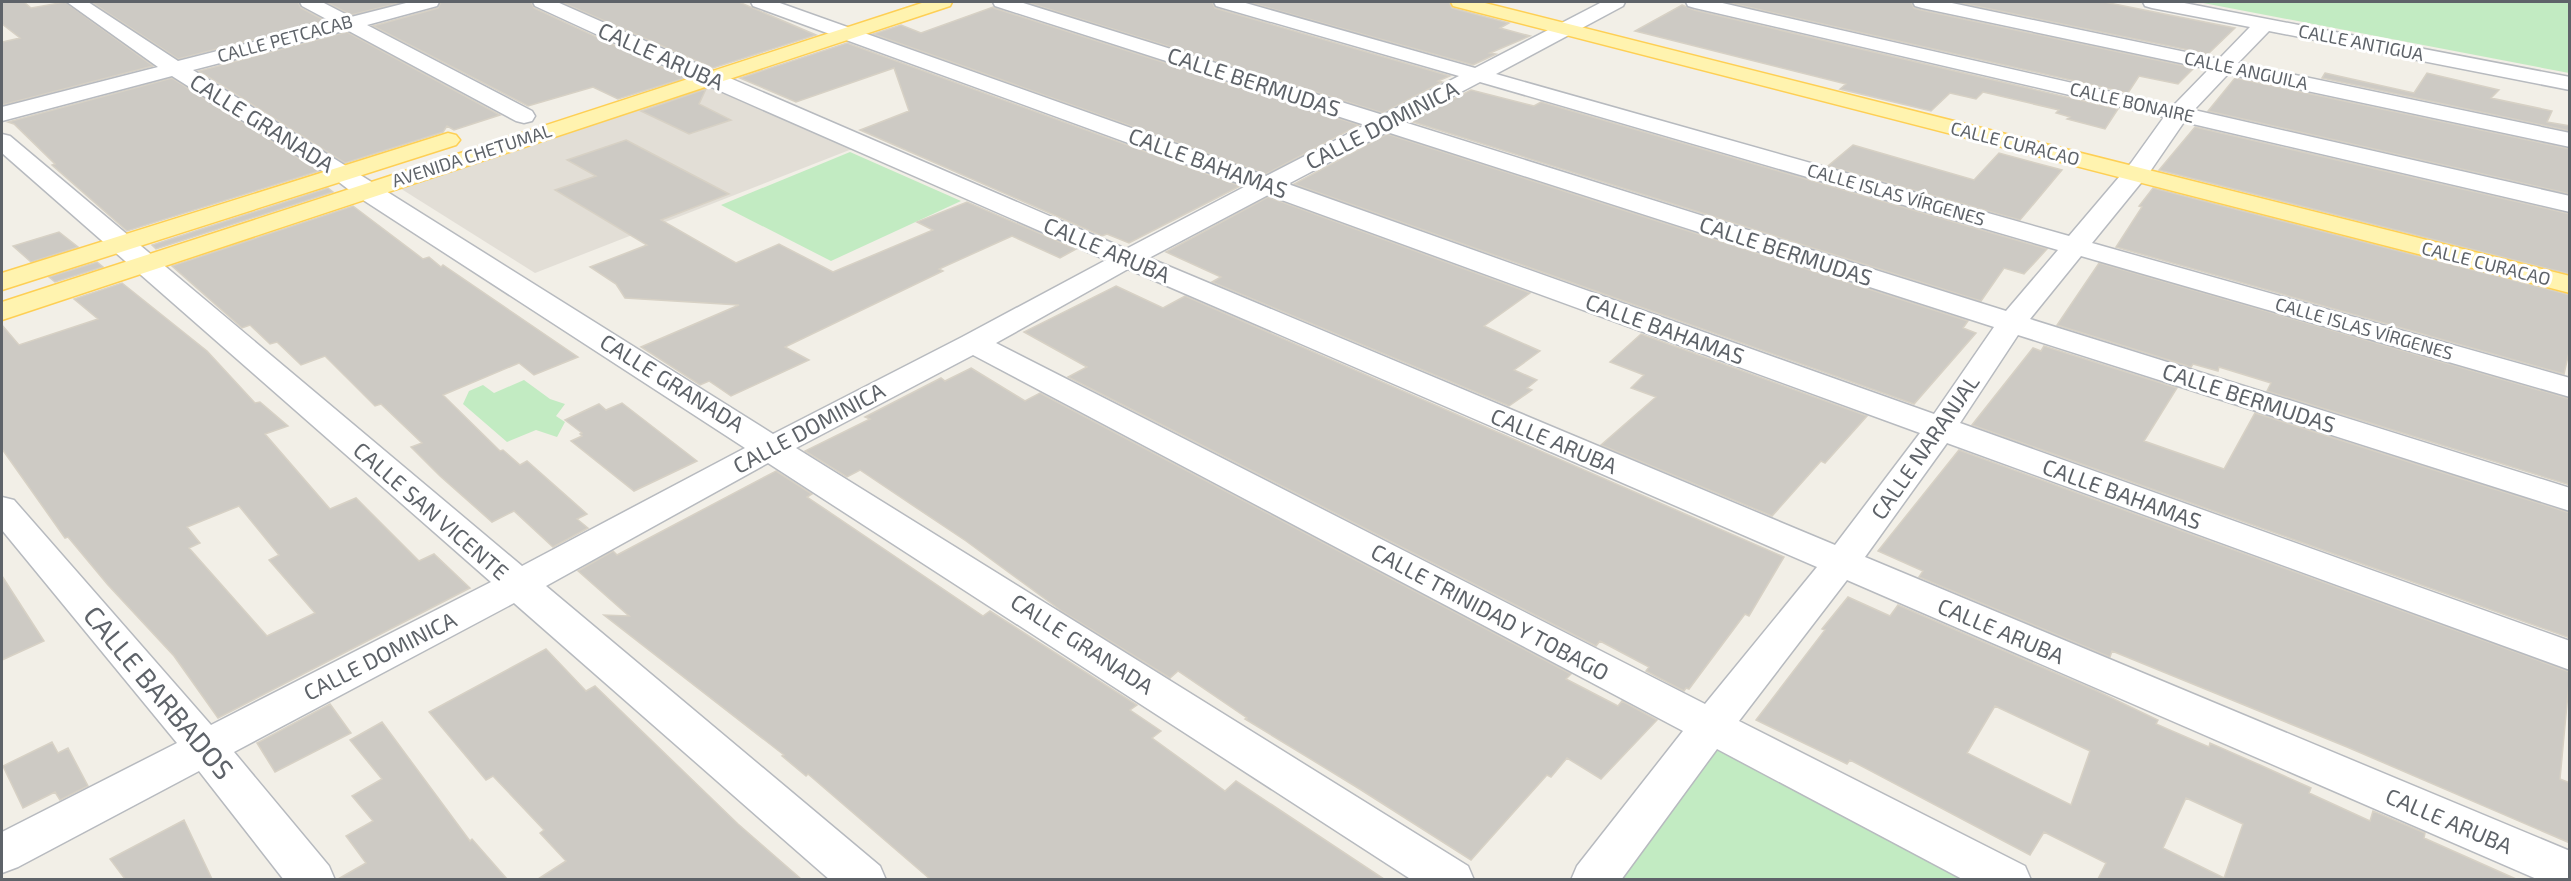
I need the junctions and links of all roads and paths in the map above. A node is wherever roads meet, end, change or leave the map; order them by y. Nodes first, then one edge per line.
1 (75, 2) edge
2 (309, 2) edge
3 (430, 2) edge
4 (542, 2) edge
5 (760, 2) edge
6 (881, 2) edge
7 (943, 2) edge
8 (1002, 2) edge
9 (1223, 2) edge
10 (1460, 2) edge
11 (1616, 2) edge
12 (1695, 2) edge
13 (1922, 2) edge
14 (2152, 2) edge
15 (350, 22) junction
16 (816, 23) junction
17 (2264, 24) junction
18 (1566, 29) junction
19 (845, 34) junction
20 (2223, 66) junction
21 (174, 69) junction
22 (697, 72) junction
23 (1478, 75) junction
24 (2570, 84) edge
25 (581, 98) dead end
26 (547, 108) dead end
27 (2, 114) edge
28 (2178, 114) junction
29 (524, 116) junction
30 (1383, 123) junction
31 (490, 126) dead end
32 (468, 134) dead end
33 (2570, 140) edge
34 (2, 141) edge
35 (2134, 174) junction
36 (355, 182) junction
37 (1268, 184) junction
38 (2570, 204) edge
39 (2075, 247) junction
40 (134, 254) junction
41 (1127, 259) junction
42 (2, 282) edge
43 (2570, 285) edge
44 (2, 311) edge
45 (2012, 322) junction
46 (973, 343) junction
47 (2570, 388) edge
48 (1940, 429) junction
49 (772, 447) junction
50 (2570, 500) edge
51 (2, 508) edge
52 (1841, 563) junction
53 (518, 585) junction
54 (2570, 656) edge
55 (1710, 727) junction
56 (205, 747) junction
57 (2, 854) edge
58 (2570, 872) edge
59 (312, 879) edge
60 (863, 879) edge
61 (1451, 879) edge
62 (1594, 879) edge
63 (2008, 879) edge

1 - 21 street, CALLE GRANADA
2 - 15 street
3 - 15 street, CALLE PETCACAB
4 - 22 street, CALLE ARUBA
5 - 16 street, CALLE BAHAMAS
6 - 16 main road, AVENIDA CHETUMAL
7 - 19 main road, AVENIDA CHETUMAL
8 - 30 street, CALLE BERMUDAS
9 - 23 street, CALLE ISLAS VÍRGENES
10 - 18 main road, CALLE CURACAO
11 - 18 street, CALLE DOMINICA
12 - 28 street, CALLE BONAIRE
13 - 20 street, CALLE ANGUILA
14 - 17 street, CALLE ANTIGUA
15 - 21 street, CALLE PETCACAB
15 - 29 street
16 - 19 street, CALLE BAHAMAS
16 - 22 main road, AVENIDA CHETUMAL
17 - 20 street, CALLE NARANJAL
17 - 24 street, CALLE ANTIGUA
18 - 23 street, CALLE DOMINICA
18 - 35 main road, CALLE CURACAO
19 - 22 main road, AVENIDA CHETUMAL
19 - 37 street, CALLE BAHAMAS
20 - 28 street, CALLE NARANJAL
20 - 33 street, CALLE ANGUILA
21 - 27 street, CALLE PETCACAB
21 - 36 street, CALLE GRANADA
22 - 25 main road, AVENIDA CHETUMAL
22 - 36 main road, AVENIDA CHETUMAL
22 - 41 street, CALLE ARUBA
23 - 30 street, CALLE DOMINICA
23 - 39 street, CALLE ISLAS VÍRGENES
26 - 29 main road, AVENIDA CHETUMAL
28 - 35 street, CALLE NARANJAL
28 - 38 street, CALLE BONAIRE
29 - 31 main road, AVENIDA CHETUMAL
30 - 37 street, CALLE DOMINICA
30 - 45 street, CALLE BERMUDAS
32 - 36 main road, AVENIDA CHETUMAL
34 - 40 street, CALLE SAN VICENTE
35 - 39 street, CALLE NARANJAL
35 - 43 main road, CALLE CURACAO
36 - 40 main road, AVENIDA CHETUMAL
36 - 49 street, CALLE GRANADA
37 - 41 street, CALLE DOMINICA
37 - 48 street, CALLE BAHAMAS
39 - 45 street, CALLE NARANJAL
39 - 47 street, CALLE ISLAS VÍRGENES
40 - 42 main road, AVENIDA CHETUMAL
40 - 44 main road, AVENIDA CHETUMAL
40 - 53 street, CALLE SAN VICENTE
41 - 46 street, CALLE DOMINICA
41 - 52 street, CALLE ARUBA
45 - 48 street, CALLE NARANJAL
45 - 50 street, CALLE BERMUDAS
46 - 49 street, CALLE DOMINICA
46 - 55 street, CALLE TRINIDAD Y TOBAGO
48 - 52 street, CALLE NARANJAL
48 - 54 street, CALLE BAHAMAS
49 - 53 street, CALLE DOMINICA
49 - 61 street, CALLE GRANADA
51 - 56 street, CALLE BARBADOS
52 - 55 street, CALLE NARANJAL
52 - 58 street, CALLE ARUBA
53 - 56 street, CALLE DOMINICA
53 - 60 street, CALLE SAN VICENTE
55 - 62 street, CALLE NARANJAL
55 - 63 street, CALLE TRINIDAD Y TOBAGO
56 - 57 street, CALLE DOMINICA
56 - 59 street, CALLE BARBADOS

